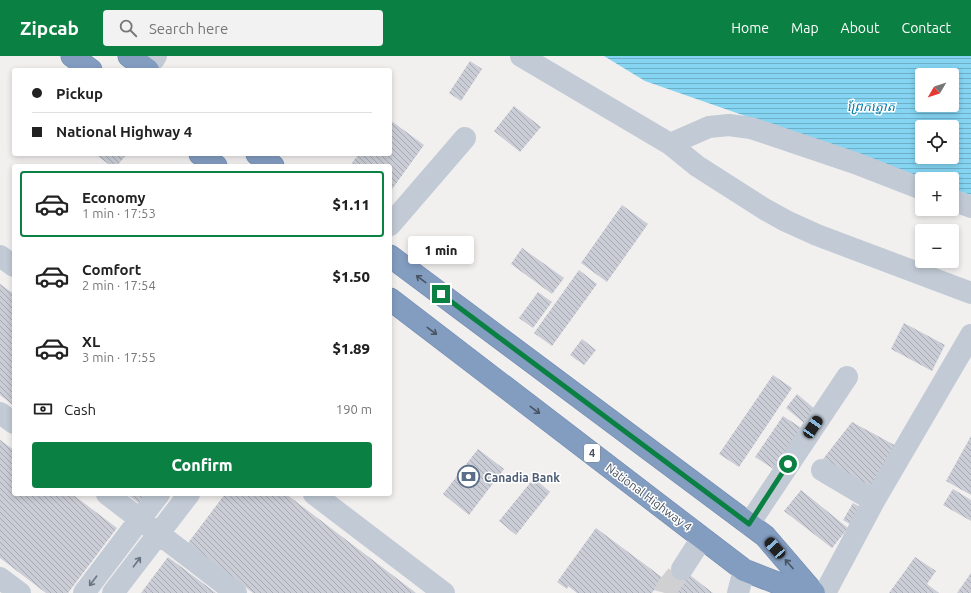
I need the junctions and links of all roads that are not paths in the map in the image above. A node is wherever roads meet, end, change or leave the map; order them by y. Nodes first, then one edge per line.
1 (72, 56) edge
2 (129, 56) edge
3 (521, 56) edge
4 (149, 66) edge
5 (88, 68) edge
6 (465, 138) dead end
7 (670, 144) junction
8 (203, 156) edge
9 (260, 156) edge
10 (213, 164) edge
11 (270, 164) edge
12 (915, 186) edge
13 (959, 203) edge
14 (971, 207) edge
15 (392, 223) edge
16 (0, 256) edge
17 (392, 257) edge
18 (12, 265) edge
19 (971, 293) edge
20 (392, 301) edge
21 (971, 335) edge
22 (847, 377) dead end
23 (0, 413) edge
24 (12, 422) edge
25 (822, 470) dead end
26 (110, 496) edge
27 (157, 496) edge
28 (188, 496) edge
29 (317, 496) edge
30 (874, 501) junction
31 (140, 519) junction
32 (749, 524) junction
33 (159, 534) junction
34 (702, 538) junction
35 (682, 568) tunnel mouth
36 (744, 570) junction
37 (0, 578) edge
38 (20, 593) edge
39 (84, 593) edge
40 (113, 593) edge
41 (236, 593) edge
42 (444, 593) edge
43 (738, 593) edge
44 (803, 593) edge
45 (814, 593) edge
46 (824, 593) edge

1 - 5 highway
2 - 4 highway
3 - 7 street
6 - 15 street
7 - 12 street
7 - 19 street
8 - 10 highway
9 - 11 highway
13 - 14 street
16 - 18 street
32 -> 17 highway
20 -> 34 highway, National Highway 4 / 4
21 - 30 street
22 - 32 street
23 - 24 street
25 - 30 street
26 - 31 street
27 - 31 street
28 - 33 street
29 - 42 street
30 - 46 street
31 - 33 street
31 -> 39 street
45 -> 32 highway
40 -> 33 street
33 - 41 street
34 - 35 street
34 - 36 highway, National Highway 4 / 4
36 - 43 street
36 - 44 highway, National Highway 4 / 4
37 - 38 street

